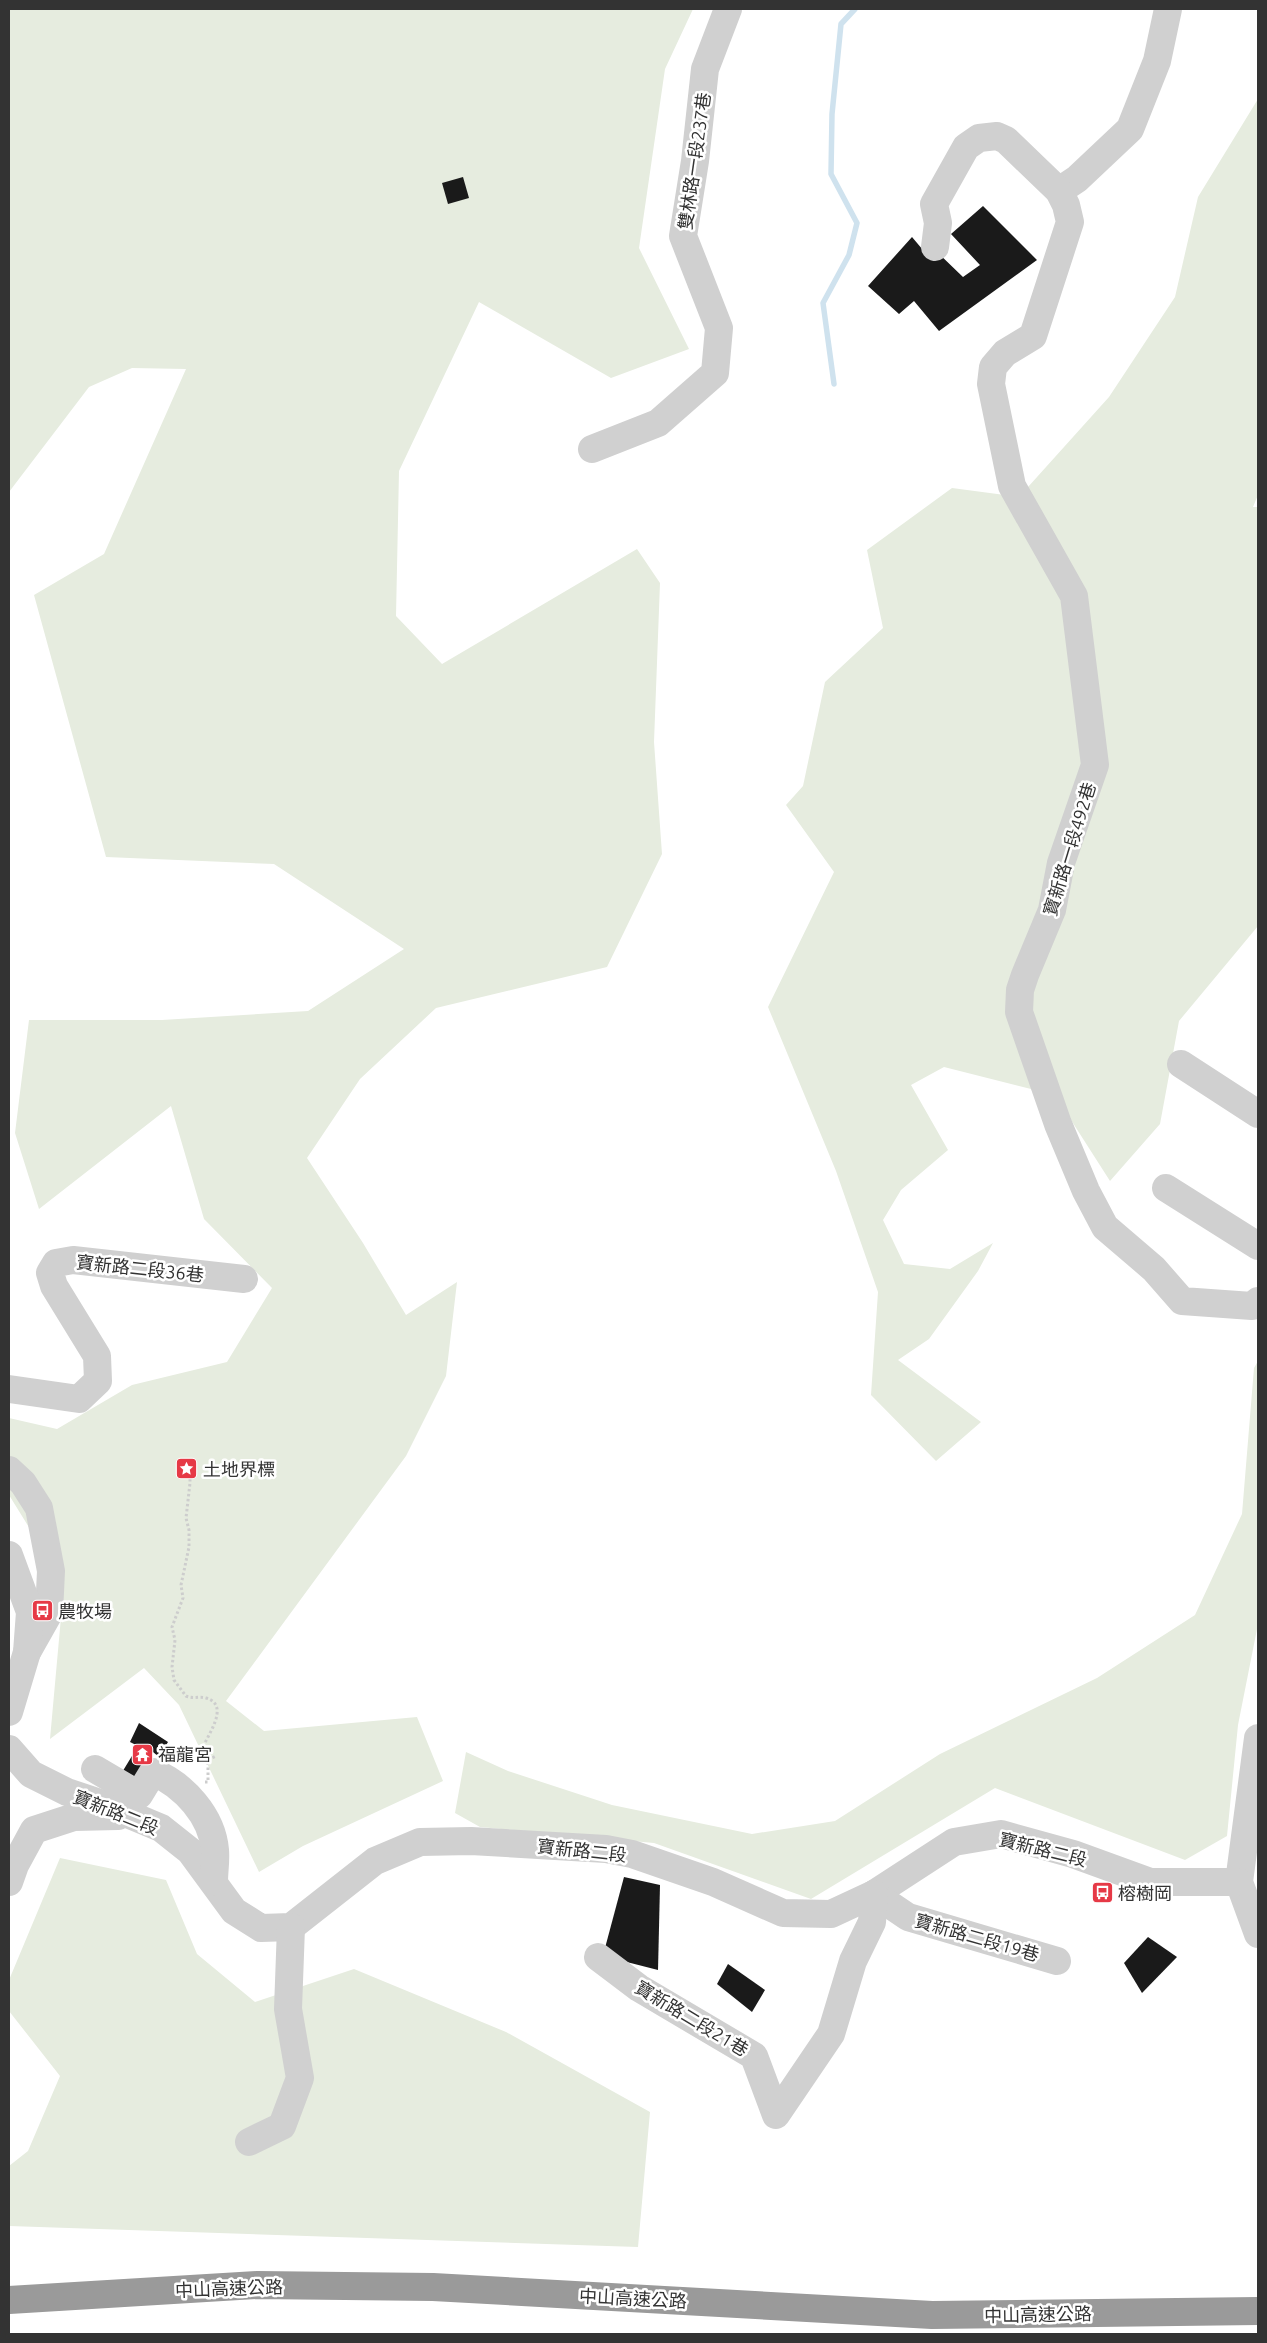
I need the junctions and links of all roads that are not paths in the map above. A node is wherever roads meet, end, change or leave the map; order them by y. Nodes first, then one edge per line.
1 (728, 9) edge
2 (1168, 9) edge
3 (1059, 191) junction
4 (935, 247) dead end
5 (592, 449) dead end
6 (1181, 1064) dead end
7 (1258, 1114) edge
8 (1166, 1188) dead end
9 (1258, 1246) edge
10 (244, 1279) dead end
11 (1258, 1301) edge
12 (9, 1389) edge
13 (9, 1470) edge
14 (9, 1555) edge
15 (27, 1652) junction
16 (9, 1712) edge
17 (1258, 1738) edge
18 (9, 1749) edge
19 (95, 1769) dead end
20 (132, 1816) junction
21 (9, 1882) edge
22 (214, 1882) junction
23 (1239, 1882) junction
24 (874, 1894) junction
25 (291, 1927) junction
26 (1258, 1934) edge
27 (598, 1957) dead end
28 (1057, 1961) dead end
29 (249, 2142) dead end
30 (9, 2300) edge
31 (1258, 2311) edge

1 - 5 street, 雙林路一段237巷
2 - 3 street
3 - 4 street, 寶新路一段492巷
3 - 11 street, 寶新路一段492巷
6 - 7 street
8 - 9 street
10 - 12 street, 寶新路二段36巷
13 - 15 street
14 - 15 street
15 - 16 street
17 - 23 street
18 - 20 street, 寶新路二段
19 - 22 street
20 - 21 street
20 - 22 street, 寶新路二段
22 - 25 street, 寶新路二段
23 - 24 street, 寶新路二段
23 - 26 street
24 - 25 street, 寶新路二段
24 - 27 street, 寶新路二段21巷
24 - 28 street, 寶新路二段19巷
25 - 29 street
30 - 31 highway, 中山高速公路

